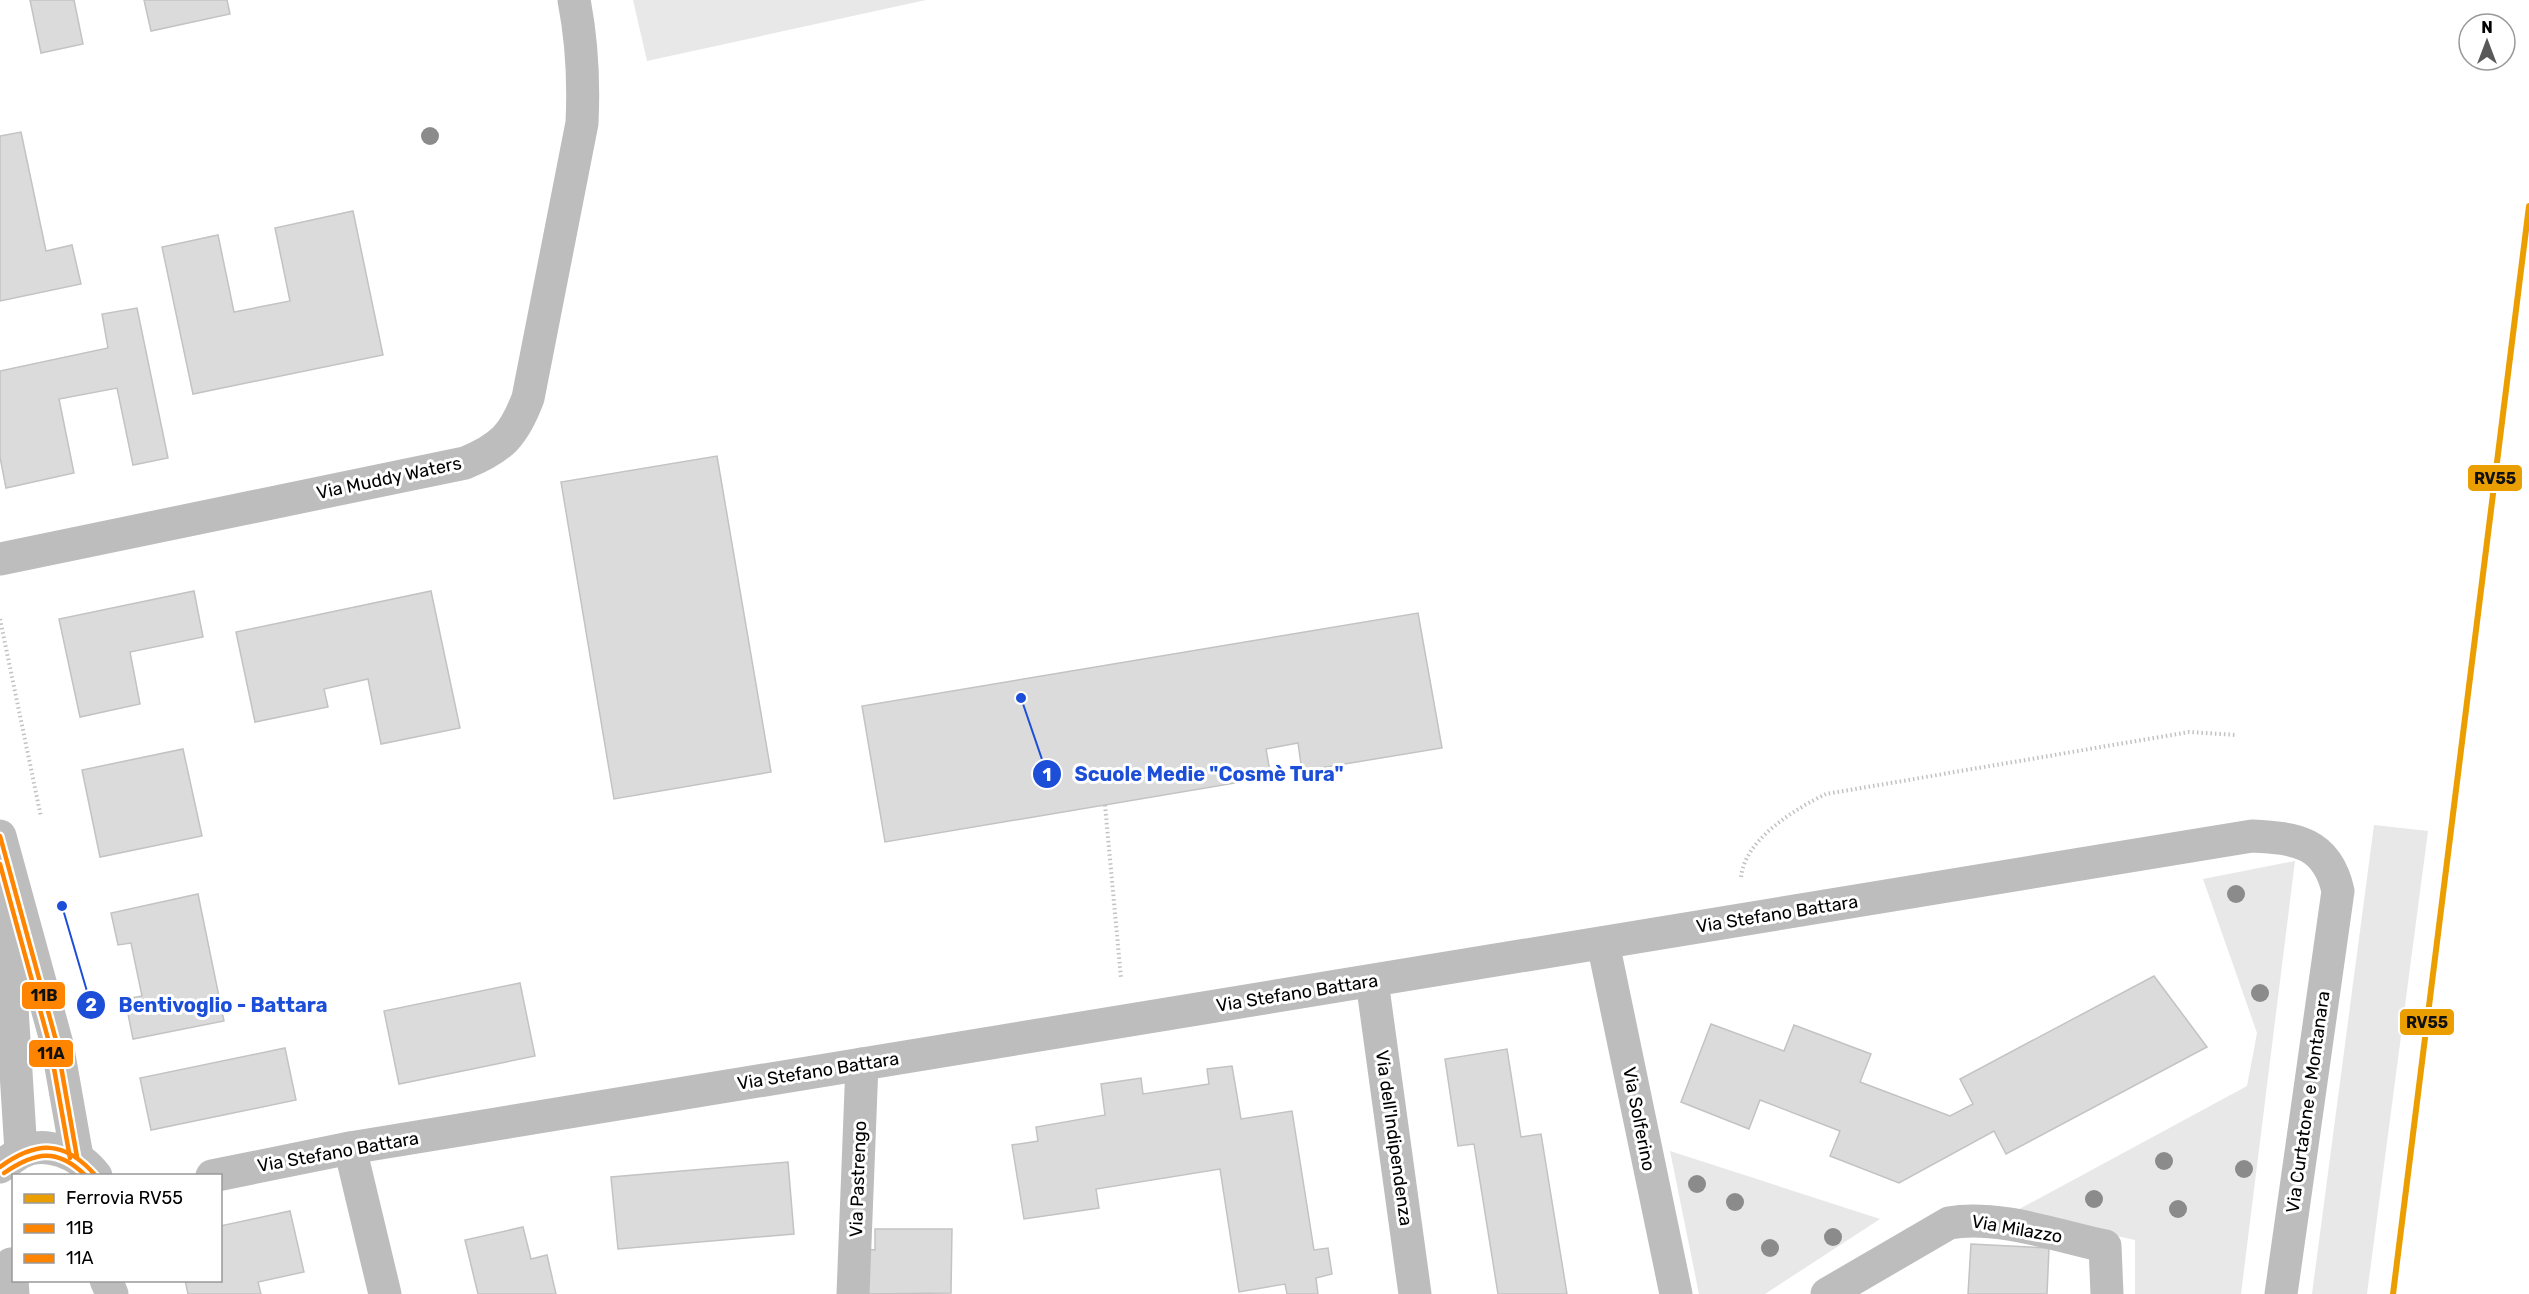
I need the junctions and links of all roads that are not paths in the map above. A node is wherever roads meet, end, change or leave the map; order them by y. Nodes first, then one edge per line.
1 (574, 0) edge
2 (0, 559) edge
3 (1, 840) edge
4 (2335, 910) joint
5 (1603, 943) junction
6 (1372, 981) junction
7 (862, 1064) junction
8 (350, 1148) junction
9 (11, 1160) edge
10 (87, 1166) edge
11 (222, 1174) edge
12 (385, 1294) edge
13 (853, 1294) edge
14 (1415, 1294) edge
15 (1676, 1294) edge
16 (1827, 1294) edge
17 (2107, 1294) edge
18 (2281, 1294) edge

1 - 2 street, Via Muddy Waters
3 - 9 street
3 - 10 street
4 - 5 street, Via Stefano Battara
4 - 18 street, Via Curtatone e Montanara
5 - 6 street, Via Stefano Battara
5 - 15 street, Via Solferino
6 - 7 street, Via Stefano Battara
6 - 14 street, Via dell'Indipendenza
7 - 8 street, Via Stefano Battara
7 - 13 street, Via Pastrengo
8 - 11 street, Via Stefano Battara
8 - 12 street
9 - 10 street
16 - 17 street, Via Milazzo

